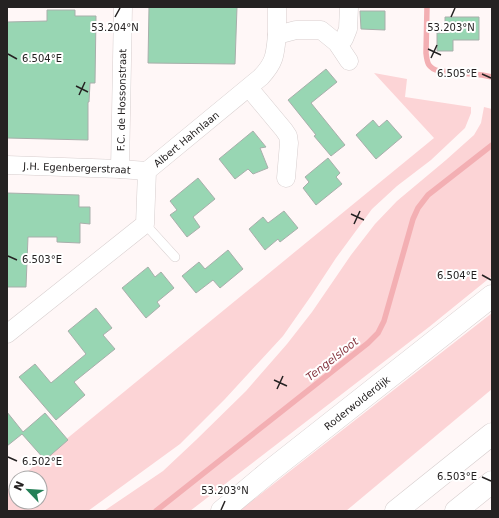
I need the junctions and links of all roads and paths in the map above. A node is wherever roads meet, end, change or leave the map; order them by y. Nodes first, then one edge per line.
1 (123, 7) edge
2 (277, 7) edge
3 (349, 7) edge
4 (277, 35) junction
5 (336, 43) junction
6 (349, 61) dead end
7 (249, 88) junction
8 (7, 165) edge
9 (120, 169) junction
10 (147, 171) junction
11 (286, 178) dead end
12 (145, 224) junction
13 (175, 257) dead end
14 (492, 296) edge
15 (7, 334) edge
16 (487, 437) edge
17 (492, 482) edge
18 (492, 488) edge
19 (222, 511) edge
20 (396, 511) edge
21 (458, 511) edge

1 - 9 street, F.C. de Hossonstraat
2 - 4 street, Albert Hahnlaan
3 - 5 street
4 - 5 street
4 - 7 street, Albert Hahnlaan
5 - 6 street
7 - 10 street, Albert Hahnlaan
7 - 11 street
8 - 9 street, J.H. Egenbergerstraat
9 - 10 street, J.H. Egenbergerstraat
10 - 12 street, Albert Hahnlaan
12 - 13 lane
12 - 15 street
14 - 19 main road, Roderwolderdijk
16 - 20 main road
17 - 21 main road
18 - 21 main road

